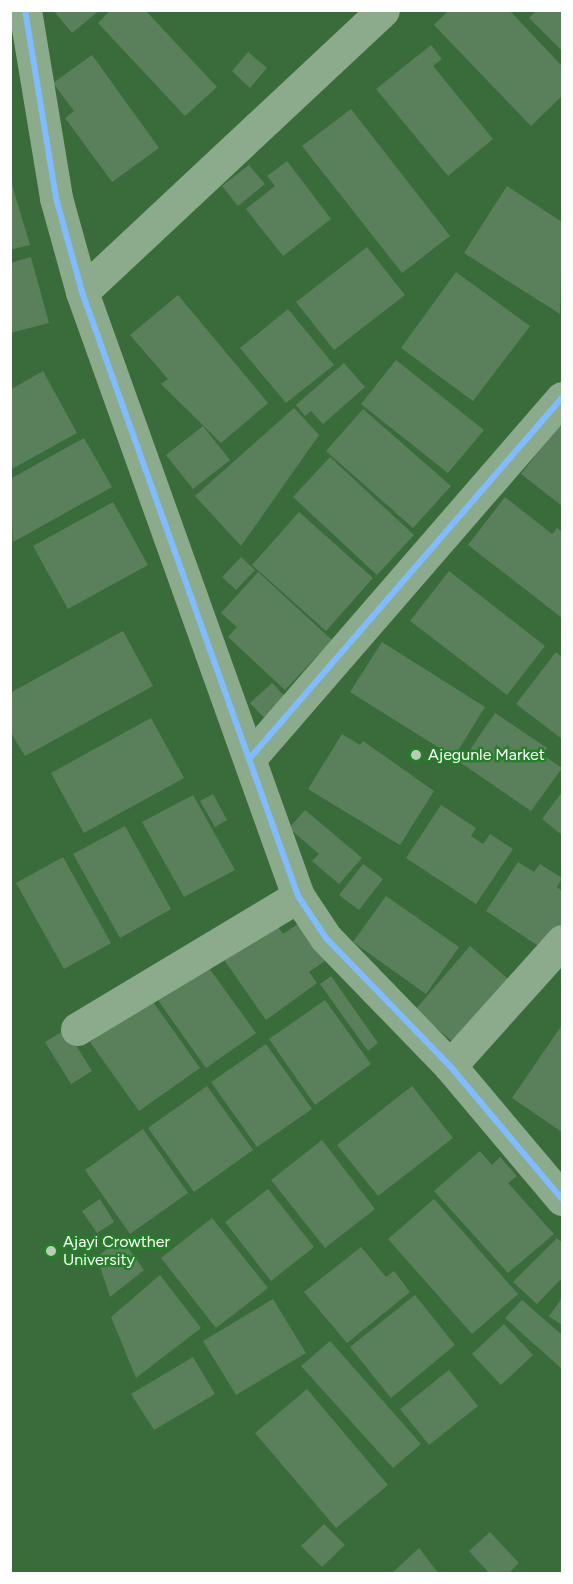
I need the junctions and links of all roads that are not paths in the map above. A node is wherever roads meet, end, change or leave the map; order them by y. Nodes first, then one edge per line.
1 (25, 10) edge
2 (383, 10) edge
3 (82, 292) junction
4 (562, 398) edge
5 (250, 758) junction
6 (298, 896) junction
7 (562, 941) edge
8 (77, 1029) dead end
9 (450, 1066) junction
10 (562, 1199) edge

1 - 3 street
2 - 3 street
3 - 5 street
4 - 5 street
5 - 6 street
6 - 8 street
6 - 9 street
7 - 9 street
9 - 10 street

